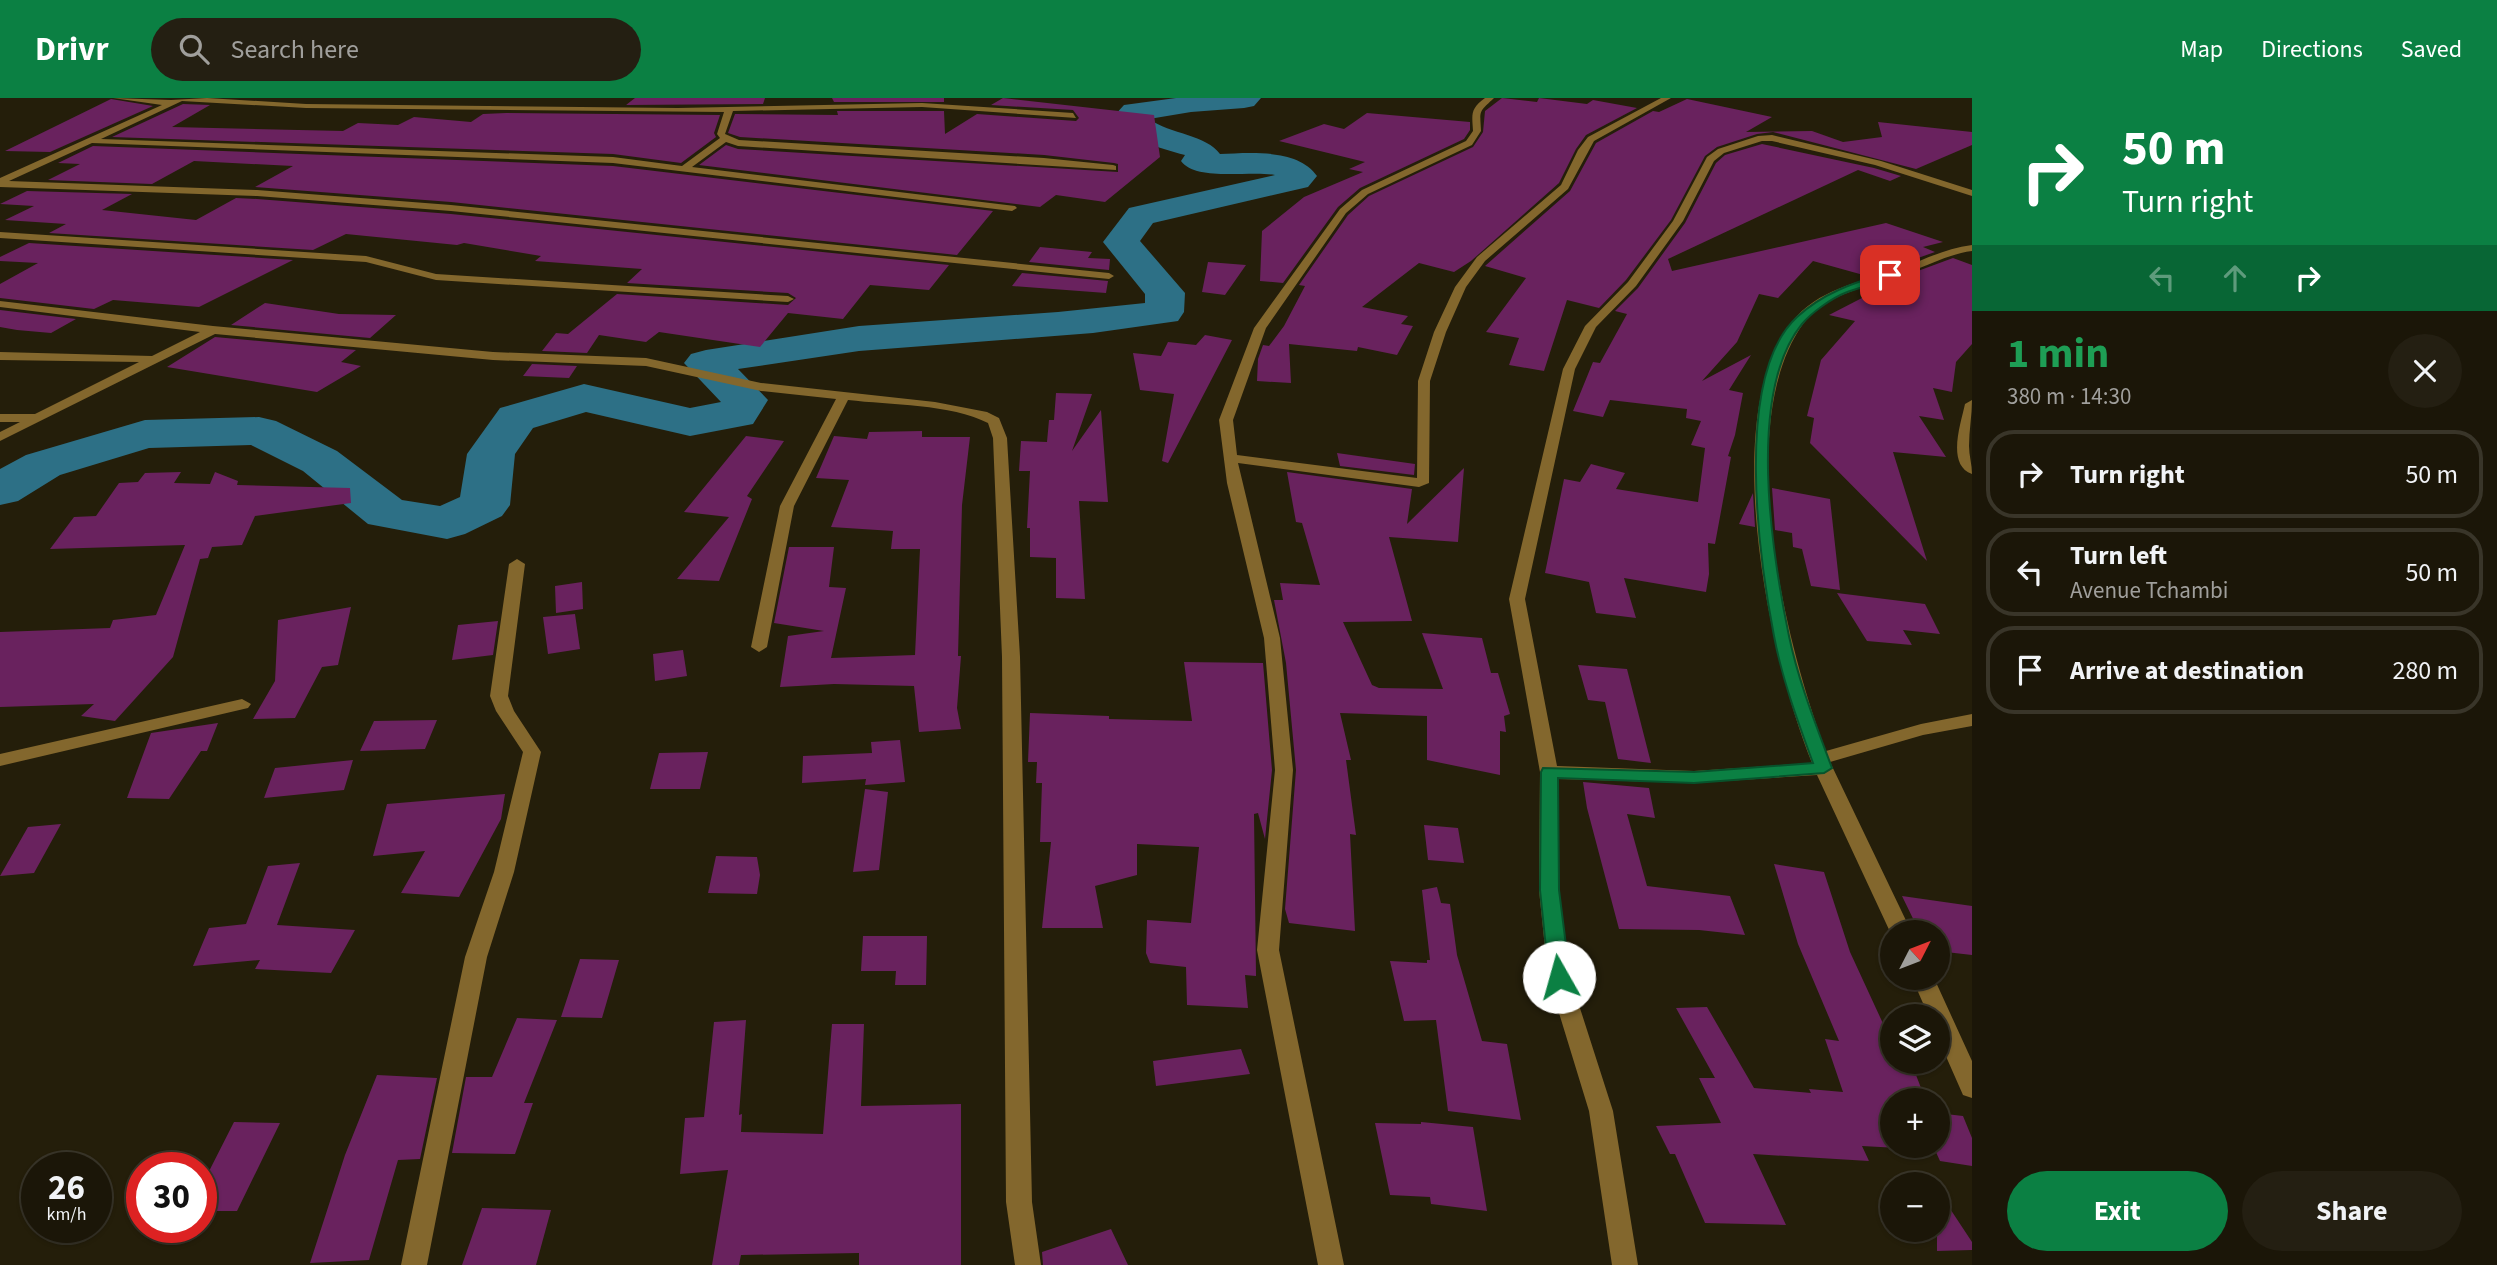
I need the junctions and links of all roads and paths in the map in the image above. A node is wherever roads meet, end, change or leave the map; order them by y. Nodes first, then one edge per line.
1 (117, 98) edge
2 (1490, 98) edge
3 (1667, 98) edge
4 (179, 100) edge
5 (729, 110) junction
6 (1073, 116) dead end
7 (724, 139) junction
8 (94, 141) junction
9 (1113, 168) dead end
10 (683, 169) junction
11 (0, 183) edge
12 (1972, 193) edge
13 (1012, 208) dead end
14 (0, 235) edge
15 (1972, 248) edge
16 (1109, 276) dead end
17 (788, 299) dead end
18 (0, 304) edge
19 (213, 330) junction
20 (0, 356) edge
21 (155, 359) junction
22 (844, 396) junction
23 (1972, 404) edge
24 (0, 418) edge
25 (38, 418) junction
26 (0, 437) edge
27 (1231, 458) junction
28 (1972, 470) edge
29 (517, 564) dead end
30 (759, 647) dead end
31 (242, 705) dead end
32 (1972, 720) edge
33 (0, 760) edge
34 (1822, 763) junction
35 (1549, 772) junction
36 (1895, 920) edge
37 (1928, 990) edge
38 (1972, 1088) edge
39 (414, 1265) edge
40 (1028, 1265) edge
41 (1331, 1265) edge
42 (1625, 1265) edge

1 - 4 street
2 - 27 street
3 - 27 street
4 - 5 street
4 - 8 street
5 - 6 street
5 - 7 street
7 - 9 street
7 - 10 street
8 - 10 street
8 - 11 street
10 - 13 street
11 - 16 street
12 - 35 street
14 - 17 street
15 - 34 street
18 - 19 street
19 - 21 street
19 - 22 street
20 - 21 street
21 - 25 street
22 - 30 street
22 - 40 street
23 - 28 street
24 - 25 street
25 - 26 street
27 - 41 street
29 - 39 street
31 - 33 street
32 - 34 street
34 - 35 street
34 - 36 street
35 - 42 street
37 - 38 street

